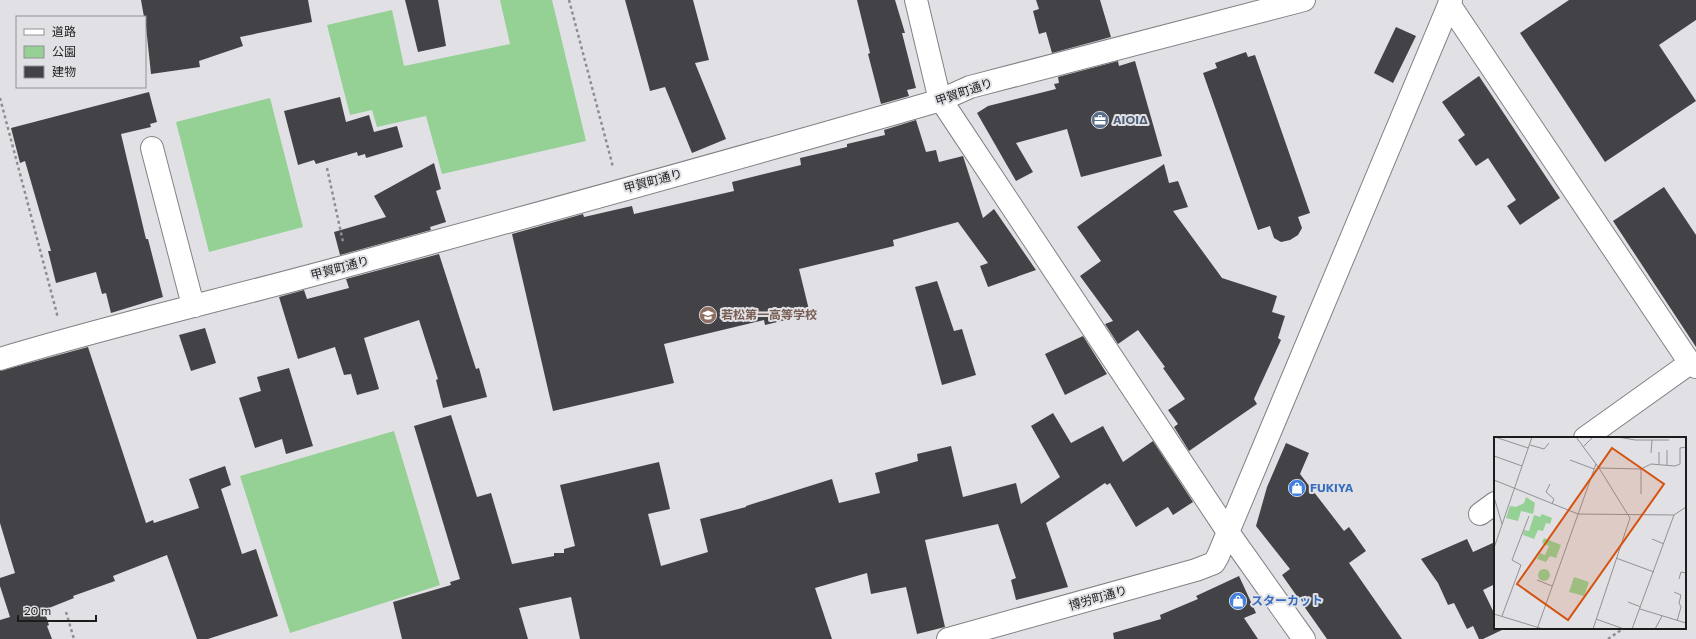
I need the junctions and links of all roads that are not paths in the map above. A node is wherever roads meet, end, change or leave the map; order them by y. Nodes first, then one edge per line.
1 (916, 0) edge
2 (1304, 0) edge
3 (1450, 2) edge
4 (941, 100) junction
5 (152, 148) dead end
6 (195, 306) junction
7 (0, 359) edge
8 (1693, 365) edge
9 (1586, 437) edge
10 (1228, 532) junction
11 (948, 639) edge
12 (1304, 639) edge

1 - 4 street
2 - 4 street, 甲賀町通り
3 - 8 street
3 - 10 street, 博労町通り
4 - 6 street, 甲賀町通り
4 - 10 street
5 - 6 street
6 - 7 street, 甲賀町通り
8 - 9 street
10 - 11 street, 博労町通り
10 - 12 street

